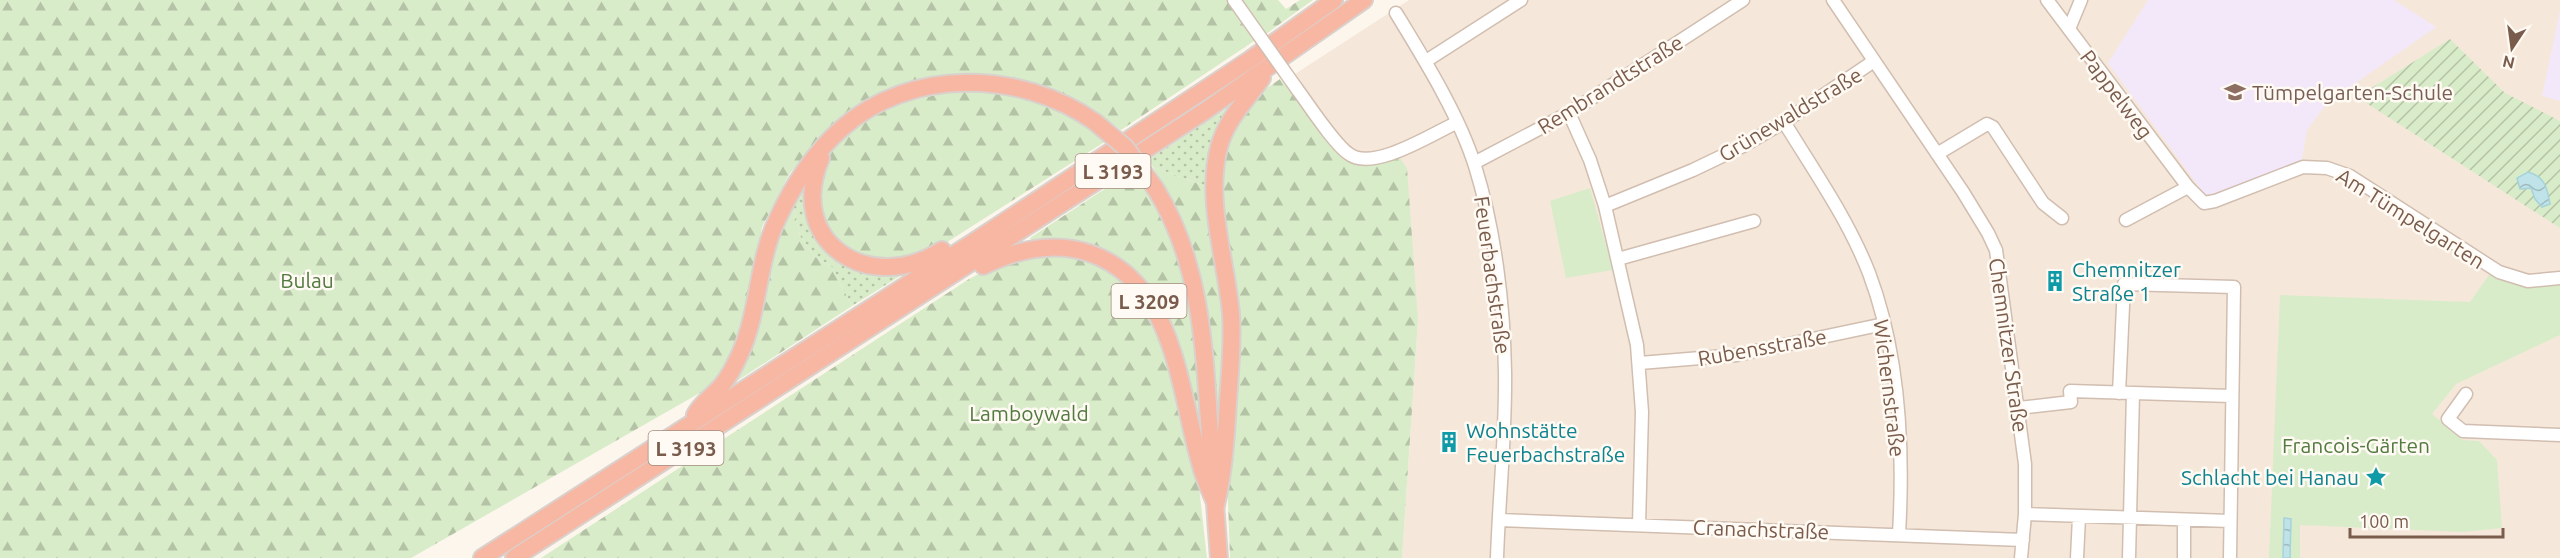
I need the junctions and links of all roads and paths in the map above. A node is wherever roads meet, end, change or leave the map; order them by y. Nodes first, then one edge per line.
1 (1234, 0) edge
2 (1334, 0) edge
3 (1364, 0) edge
4 (1521, 0) edge
5 (1743, 0) edge
6 (1833, 0) edge
7 (2047, 0) edge
8 (2081, 0) edge
9 (1396, 13) dead end
10 (2069, 29) junction
11 (1426, 61) junction
12 (1874, 61) junction
13 (1269, 68) junction
14 (1569, 113) junction
15 (1784, 122) junction
16 (1456, 123) junction
17 (832, 139) junction
18 (1937, 154) junction
19 (1474, 163) junction
20 (2191, 192) junction
21 (1605, 206) junction
22 (2062, 218) dead end
23 (2126, 220) dead end
24 (1754, 221) dead end
25 (975, 241) junction
26 (1618, 259) junction
27 (956, 273) junction
28 (2560, 278) edge
29 (1884, 324) junction
30 (1640, 363) junction
31 (2119, 393) junction
32 (2133, 393) junction
33 (2466, 394) dead end
34 (2231, 396) junction
35 (2019, 408) junction
36 (690, 424) junction
37 (2560, 435) edge
38 (1216, 505) junction
39 (2025, 514) junction
40 (2079, 517) junction
41 (2129, 519) junction
42 (1499, 520) junction
43 (2184, 520) junction
44 (2230, 521) junction
45 (1639, 525) junction
46 (1899, 534) junction
47 (2023, 540) junction
48 (482, 558) edge
49 (514, 558) edge
50 (1219, 558) edge
51 (1497, 558) edge
52 (2021, 558) edge
53 (2077, 558) edge
54 (2129, 558) edge
55 (2184, 558) edge
56 (2230, 558) edge

1 - 16 street, bridge
2 - 25 highway, L 3193
3 - 13 highway, L 3193
4 - 11 street
5 - 14 street, Rembrandtstraße
6 - 12 street, Chemnitzer Straße
7 - 10 street, Pappelweg
8 - 10 street
9 - 11 street, Feuerbachstraße
10 - 20 street, Pappelweg
11 - 16 street, Feuerbachstraße
12 - 15 street, Grünewaldstraße
12 - 18 street, Chemnitzer Straße
13 - 27 highway, L 3193
13 - 38 highway
14 - 19 street, Rembrandtstraße
14 - 21 street
15 - 21 street, Grünewaldstraße
15 - 29 street, Wichernstraße
16 - 19 street, Feuerbachstraße
17 - 25 highway
17 - 36 highway, L 3209
17 - 38 highway, L 3209, bridge
18 - 22 street
18 - 35 street, Chemnitzer Straße
19 - 42 street, Feuerbachstraße
20 - 23 street
20 - 28 street, Am Tümpelgarten
21 - 26 street
24 - 26 street
25 - 36 highway, L 3193
26 - 30 street
27 - 38 highway, L 3209
27 - 49 highway, L 3193
29 - 30 street, Rubensstraße
29 - 46 street, Wichernstraße
30 - 45 street
31 - 32 street
31 - 34 street
31 - 35 street
32 - 34 street
32 - 41 street
33 - 37 street
34 - 44 street
35 - 39 street, Chemnitzer Straße
36 - 48 highway, L 3193
38 - 50 highway, L 3209
39 - 40 street
39 - 47 street, Chemnitzer Straße
40 - 41 street
40 - 53 street
41 - 43 street
41 - 54 street
42 - 45 street, Cranachstraße
42 - 51 street, Feuerbachstraße
43 - 44 street
43 - 55 street
44 - 56 street
45 - 46 street, Cranachstraße
46 - 47 street, Cranachstraße
47 - 52 street, Chemnitzer Straße

